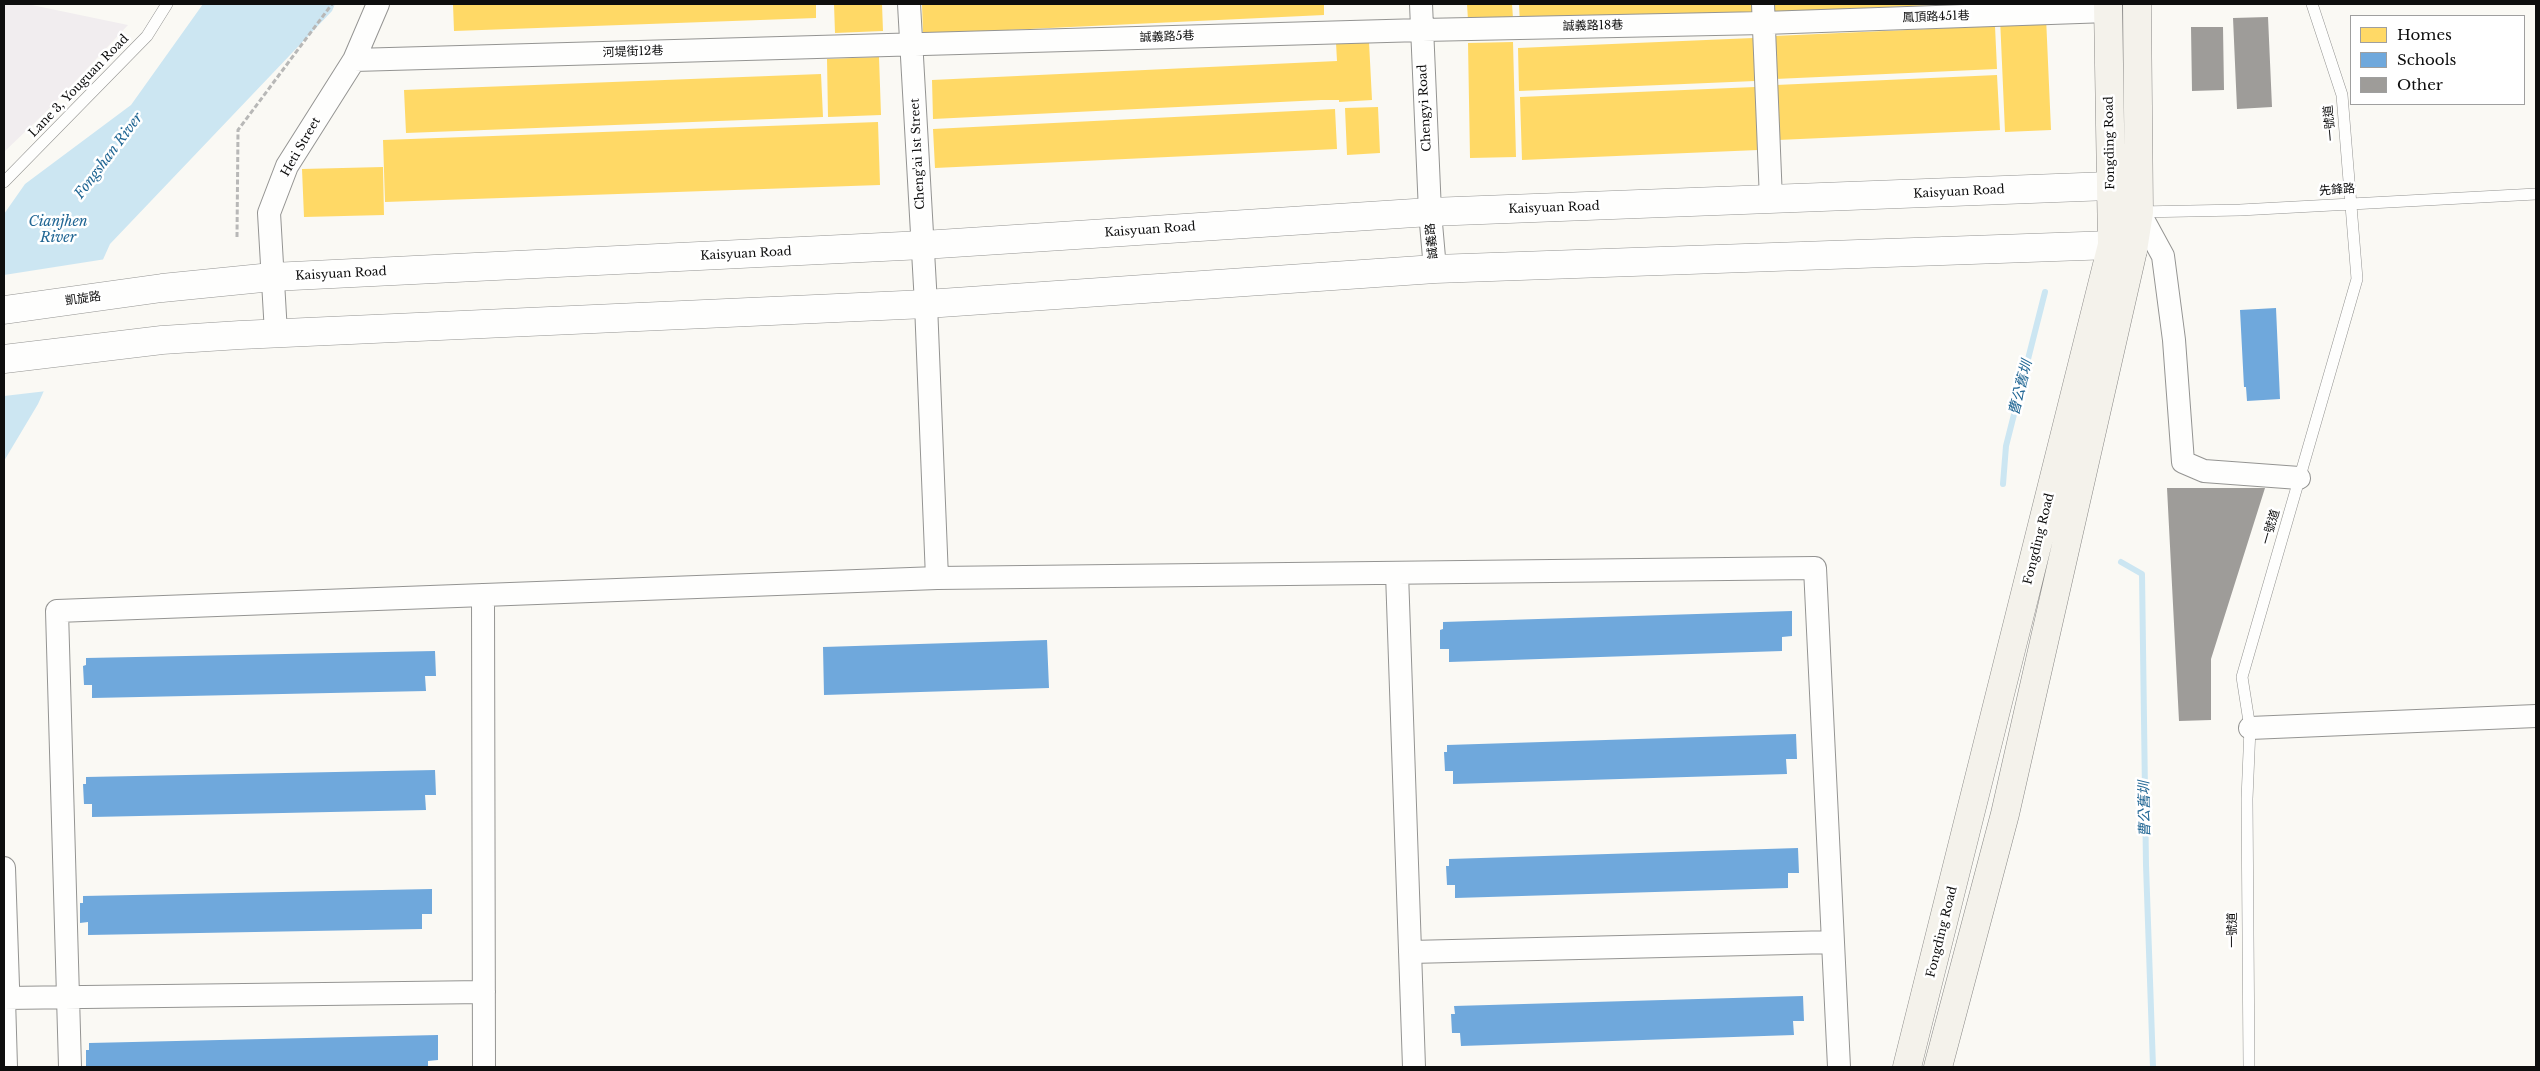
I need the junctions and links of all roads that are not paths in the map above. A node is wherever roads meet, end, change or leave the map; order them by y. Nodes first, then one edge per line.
1 (167, 4) edge
2 (378, 4) edge
3 (910, 4) edge
4 (1421, 4) edge
5 (2137, 4) edge
6 (2312, 4) edge
7 (2108, 7) edge
8 (1764, 13) edge
9 (1422, 30) junction
10 (912, 44) junction
11 (354, 60) junction
12 (4, 182) edge
13 (2139, 185) junction
14 (2111, 187) junction
15 (2536, 194) edge
16 (1772, 200) junction
17 (2351, 203) junction
18 (1430, 212) junction
19 (2139, 212) junction
20 (923, 245) junction
21 (2122, 247) junction
22 (1435, 270) junction
23 (272, 277) junction
24 (162, 288) joint
25 (926, 304) junction
26 (4, 310) edge
27 (276, 333) junction
28 (4, 359) edge
29 (2299, 478) junction
30 (1397, 573) junction
31 (937, 578) junction
32 (484, 595) junction
33 (2536, 716) edge
34 (2250, 728) junction
35 (4, 868) edge
36 (1833, 942) junction
37 (1410, 952) junction
38 (484, 992) junction
39 (68, 996) junction
40 (4, 998) edge
41 (5, 1067) edge
42 (70, 1067) edge
43 (484, 1067) edge
44 (1414, 1067) edge
45 (1839, 1067) edge
46 (1907, 1067) edge
47 (1938, 1067) edge
48 (2249, 1067) edge

1 - 12 lane, Lane 3, Youguan Road
2 - 11 street, Heti Street
3 - 10 street, Cheng'ai 1st Street
4 - 9 street, Chengyi Road
5 - 13 main road, Fongding Road
6 - 17 lane, 一號道
7 - 8 street, 鳳頂路451巷
7 - 14 main road, Fongding Road
8 - 9 street, 誠義路18巷
8 - 16 street
9 - 10 street, 誠義路5巷
9 - 18 street, Chengyi Road
10 - 11 street, 河堤街12巷
10 - 20 street, Cheng'ai 1st Street
11 - 23 street, Heti Street
13 - 14 street, Kaisyuan Road
13 - 19 main road, Fongding Road
14 - 16 street, Kaisyuan Road
14 - 21 main road, Fongding Road
15 - 17 lane, 先鋒路
16 - 18 street, Kaisyuan Road
17 - 19 lane, 先鋒路
17 - 29 lane, 一號道
18 - 20 street, Kaisyuan Road
18 - 22 street, 誠義路
19 - 21 main road, Fongding Road
19 - 29 street
20 - 23 street, Kaisyuan Road
20 - 25 street, Cheng'ai 1st Street
21 - 22 street
21 - 46 main road, Fongding Road
21 - 47 main road, Fongding Road
22 - 25 street
23 - 24 street, Kaisyuan Road
23 - 27 street, Heti Street
24 - 26 street, 凱旋路
25 - 27 street
25 - 31 street, Cheng'ai 1st Street
27 - 28 street
29 - 34 lane, 一號道
30 - 31 street
30 - 36 street
30 - 37 street
31 - 32 street
32 - 38 street
32 - 39 street
33 - 34 street
34 - 48 lane, 一號道
35 - 40 street
36 - 37 street
36 - 45 street
37 - 44 street
38 - 39 street
38 - 43 street
39 - 40 street
39 - 42 street
40 - 41 street

